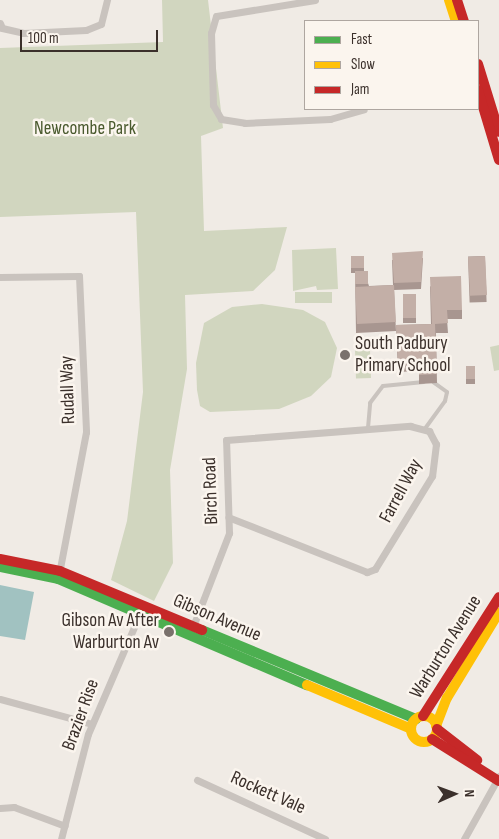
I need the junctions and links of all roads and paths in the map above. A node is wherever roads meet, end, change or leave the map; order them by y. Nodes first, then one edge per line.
1 (107, 0) edge
2 (315, 0) edge
3 (449, 0) edge
4 (457, 0) edge
5 (456, 20) edge
6 (464, 20) edge
7 (0, 23) edge
8 (479, 70) edge
9 (479, 93) edge
10 (361, 110) edge
11 (499, 132) edge
12 (499, 160) edge
13 (0, 277) edge
14 (368, 428) junction
15 (424, 430) junction
16 (228, 517) junction
17 (0, 559) edge
18 (0, 567) edge
19 (59, 575) junction
20 (499, 597) edge
21 (142, 610) junction
22 (499, 612) edge
23 (191, 631) junction
24 (0, 699) edge
25 (420, 717) junction
26 (92, 724) junction
27 (436, 727) junction
28 (411, 728) junction
29 (432, 740) junction
30 (499, 778) edge
31 (197, 780) dead end
32 (0, 808) edge
33 (65, 826) junction
34 (61, 839) edge
35 (325, 839) edge
36 (464, 839) edge

1 - 7 street
2 - 10 street
3 - 5 main road
4 - 6 main road
8 - 11 main road
9 - 12 main road
13 - 19 street, Rudall Way
14 - 15 street
14 - 15 lane
14 - 16 street, Birch Road
15 - 16 street, Farrell Way
16 - 23 street, Birch Road
17 - 19 main road, Gibson Avenue
18 - 19 main road, Gibson Avenue
19 - 21 main road, Gibson Avenue
20 - 25 main road, Warburton Avenue
21 - 23 main road, Gibson Avenue
21 - 26 street, Brazier Rise
22 - 27 main road, Warburton Avenue
23 - 25 main road, Gibson Avenue
23 - 28 main road, Gibson Avenue
24 - 26 street
25 - 27 main road, Gibson Avenue
25 - 28 main road, Warburton Avenue
26 - 33 street, Brazier Rise
27 - 29 main road, Warburton Avenue
27 - 30 main road
28 - 29 main road, Gibson Avenue
29 - 30 main road
30 - 36 street
31 - 35 street, Rockett Vale
32 - 33 street
33 - 34 street, Brazier Rise

